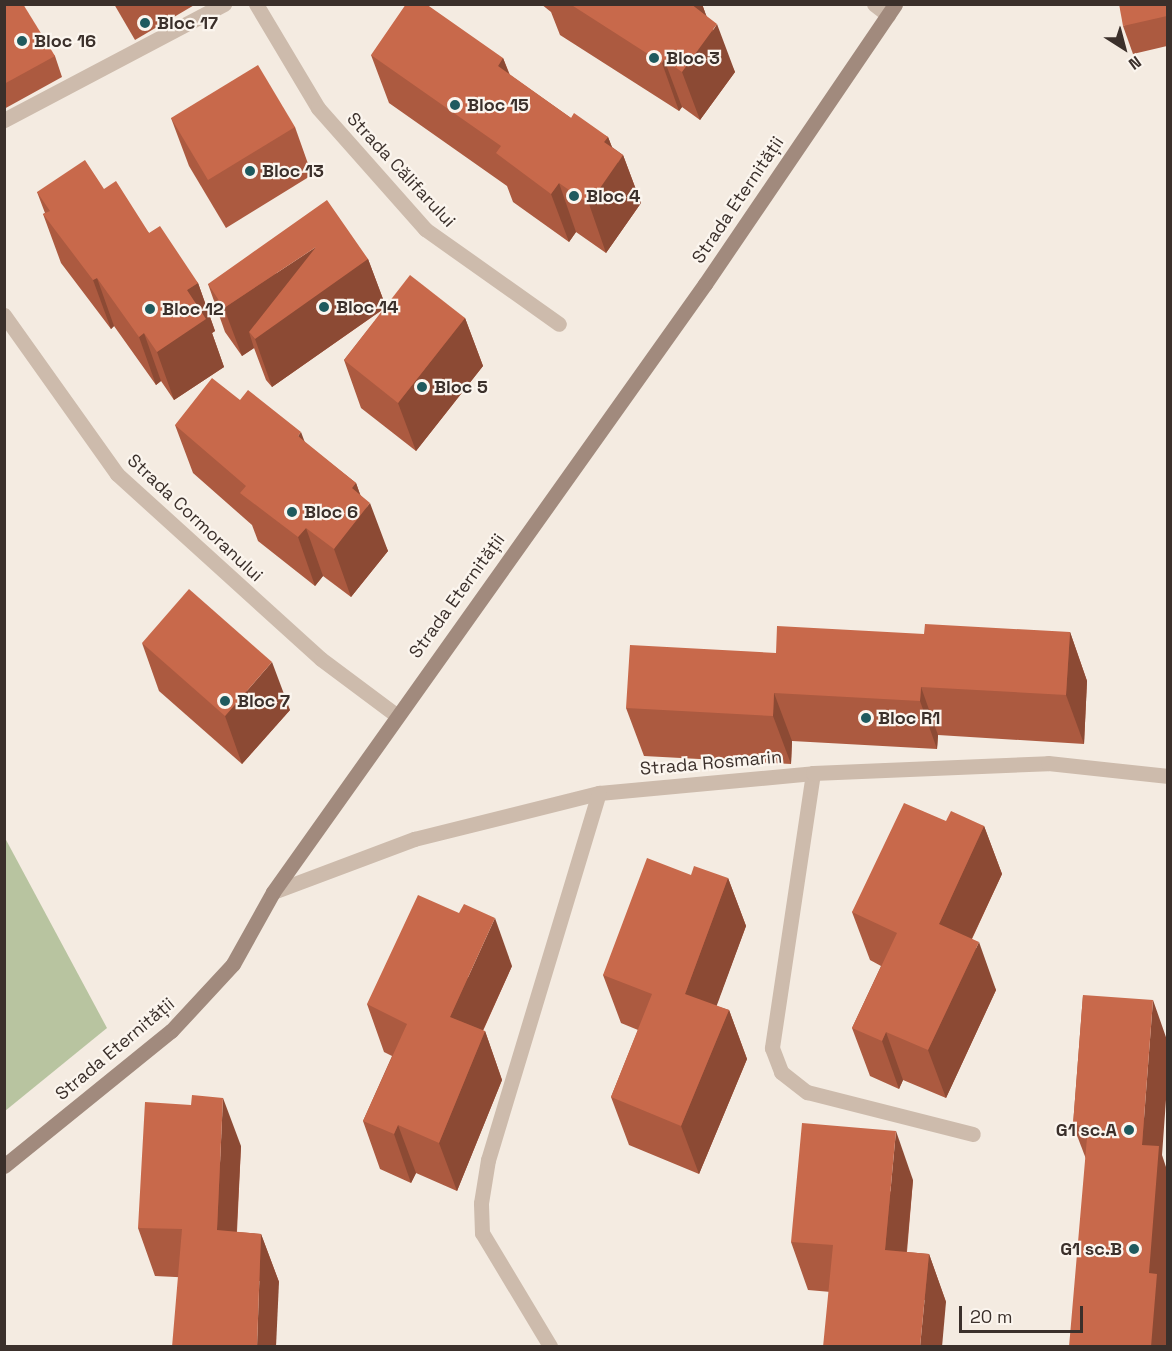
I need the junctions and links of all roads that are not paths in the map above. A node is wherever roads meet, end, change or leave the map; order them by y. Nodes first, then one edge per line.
1 (224, 4) edge
2 (256, 4) edge
3 (874, 4) edge
4 (891, 10) edge
5 (4, 120) edge
6 (4, 315) edge
7 (559, 324) dead end
8 (396, 715) junction
9 (813, 773) junction
10 (1167, 776) edge
11 (599, 793) junction
12 (273, 892) junction
13 (973, 1134) dead end
14 (4, 1166) edge
15 (550, 1347) edge

1 - 5 street
2 - 7 street, Strada Călifarului
3 - 4 street
4 - 8 street, Strada Eternității
6 - 8 street, Strada Cormoranului
8 - 12 street, Strada Eternității
9 - 10 street, Strada Rosmarin
9 - 11 street, Strada Rosmarin
9 - 13 street
11 - 12 street, Strada Rosmarin
11 - 15 street
12 - 14 street, Strada Eternității

